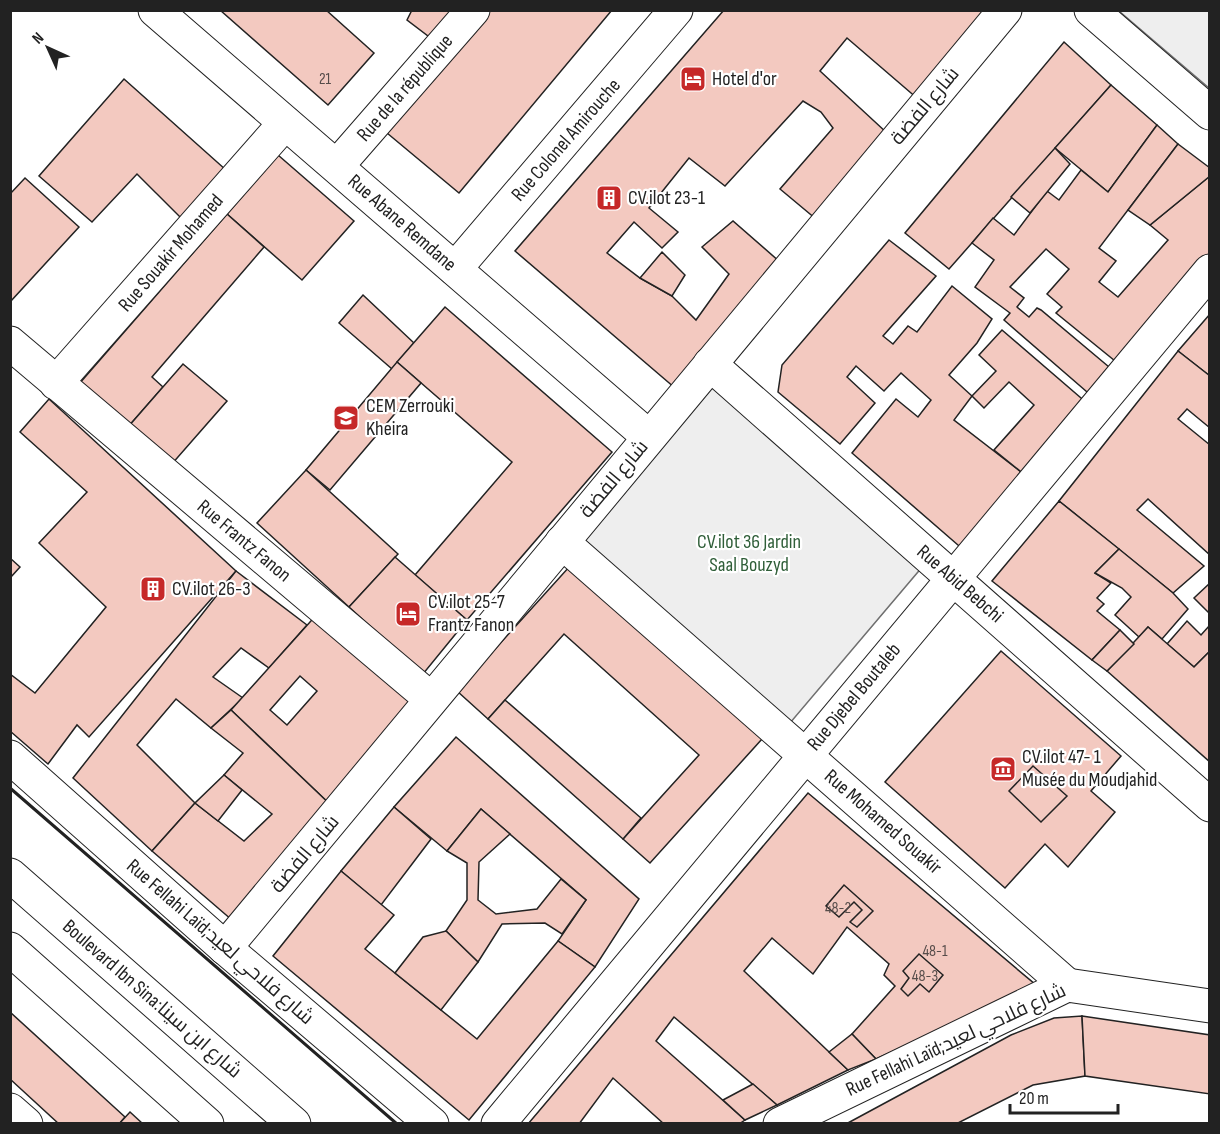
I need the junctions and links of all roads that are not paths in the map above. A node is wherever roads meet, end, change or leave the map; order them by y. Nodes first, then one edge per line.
1 (473, 10) edge
2 (676, 10) edge
3 (1005, 10) edge
4 (1092, 10) edge
5 (170, 15) edge
6 (1209, 113) edge
7 (285, 123) junction
8 (336, 166) junction
9 (455, 269) junction
10 (1209, 271) edge
11 (10, 343) edge
12 (710, 364) junction
13 (56, 383) junction
14 (649, 437) junction
15 (562, 542) junction
16 (954, 578) junction
17 (431, 699) junction
18 (806, 755) junction
19 (10, 757) edge
20 (1209, 805) edge
21 (10, 875) edge
22 (10, 948) edge
23 (225, 948) junction
24 (1067, 985) junction
25 (1205, 999) edge
26 (10, 1110) edge
27 (26, 1124) edge
28 (207, 1124) edge
29 (294, 1124) edge
30 (432, 1124) edge
31 (498, 1124) edge
32 (780, 1124) edge

1 - 8 street, Rue de la république
2 - 9 street, Rue Colonel Amirouche
3 - 12 street, شارع الفضة
4 - 6 street
5 - 7 street, Rue Abane Remdane
7 - 8 street, Rue Abane Remdane
7 - 13 street, Rue Souakir Mohamed
8 - 9 street, Rue Abane Remdane
9 - 14 street, Rue Abane Remdane
10 - 16 street, Rue Djebel Boutaleb
11 - 13 street, Rue Frantz Fanon
12 - 14 street, شارع الفضة
12 - 16 street, Rue Abid Bebchi
13 - 17 street, Rue Frantz Fanon
14 - 15 street, شارع الفضة
15 - 17 street, شارع الفضة
15 - 18 street, Rue Mohamed Souakir
16 - 18 street, Rue Djebel Boutaleb
16 - 20 street, Rue Abid Bebchi
17 - 23 street, شارع الفضة
18 - 24 street, Rue Mohamed Souakir
18 - 31 street, Rue Djebel Boutaleb
19 - 23 street, Rue Fellahi Laïd;شارع فلاحي لعيد
21 - 29 street, Boulevard Ibn Sina:شارع ابن سينا
22 - 28 street
23 - 30 street, Rue Fellahi Laïd;شارع فلاحي لعيد
24 - 25 street, Rue Fellahi Laïd;شارع فلاحي لعيد
24 - 32 street, Rue Fellahi Laïd;شارع فلاحي لعيد
26 - 27 street

